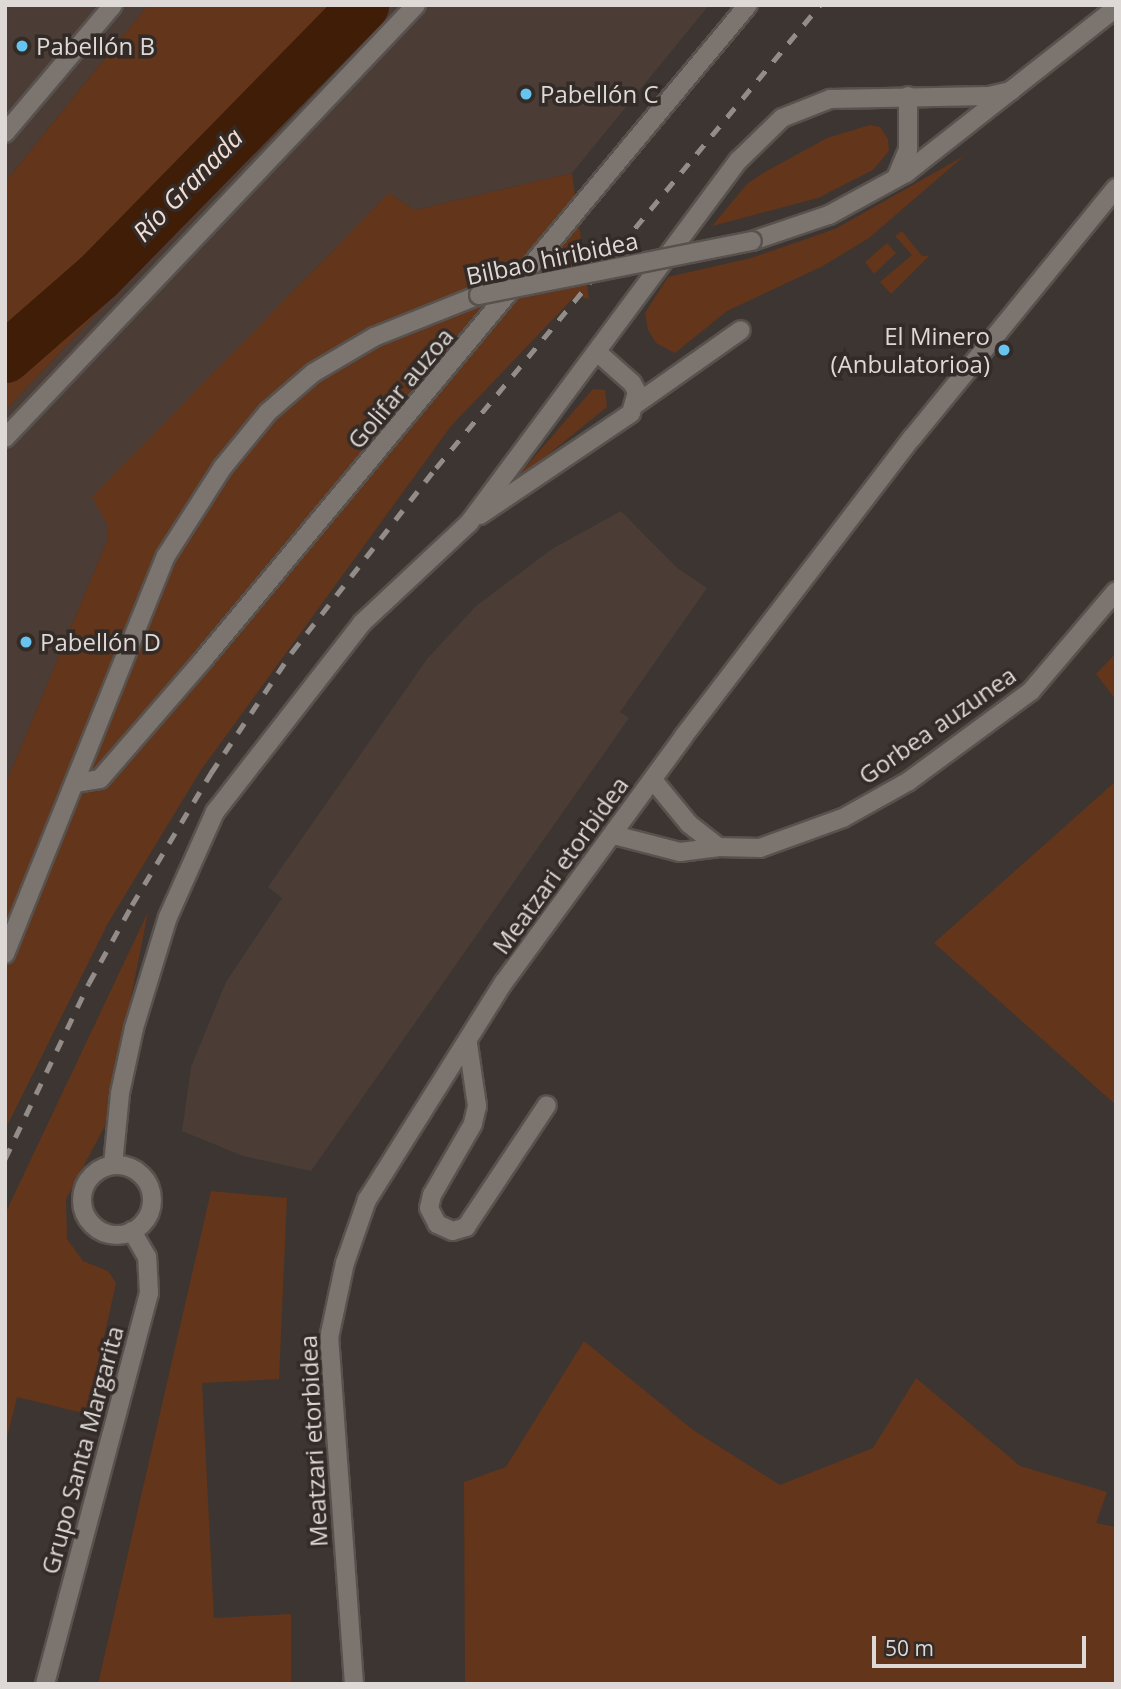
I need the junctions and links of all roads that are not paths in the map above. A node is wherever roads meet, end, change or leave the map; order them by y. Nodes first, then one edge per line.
1 (113, 5) edge
2 (416, 5) edge
3 (748, 5) edge
4 (1116, 8) edge
5 (1012, 91) junction
6 (908, 96) junction
7 (5, 133) edge
8 (897, 178) junction
9 (1116, 188) edge
10 (741, 330) dead end
11 (597, 352) junction
12 (636, 404) junction
13 (5, 438) edge
14 (469, 523) junction
15 (1116, 591) edge
16 (653, 780) junction
17 (75, 783) junction
18 (614, 835) junction
19 (718, 846) junction
20 (5, 954) edge
21 (468, 1045) junction
22 (547, 1105) dead end
23 (113, 1165) junction
24 (132, 1231) junction
25 (45, 1684) edge
26 (354, 1684) edge

1 - 7 street
2 - 13 street
3 - 17 street, Golifar auzoa
4 - 5 street, Bilbao hiribidea
5 - 6 street
5 - 8 street, Bilbao hiribidea
6 - 8 street
6 - 11 street
8 - 17 street, Bilbao hiribidea, bridge
9 - 16 street, Meatzari etorbidea
10 - 12 street
11 - 12 street
11 - 14 street
12 - 14 street
14 - 23 street
15 - 19 street, Gorbea auzunea
16 - 18 street, Meatzari etorbidea
16 - 19 street
17 - 20 street, Bilbao hiribidea
18 - 19 street, Gorbea auzunea
18 - 21 street, Meatzari etorbidea
21 - 22 street
21 - 26 street, Meatzari etorbidea
23 - 24 street
23 - 24 street
24 - 25 street, Grupo Santa Margarita

